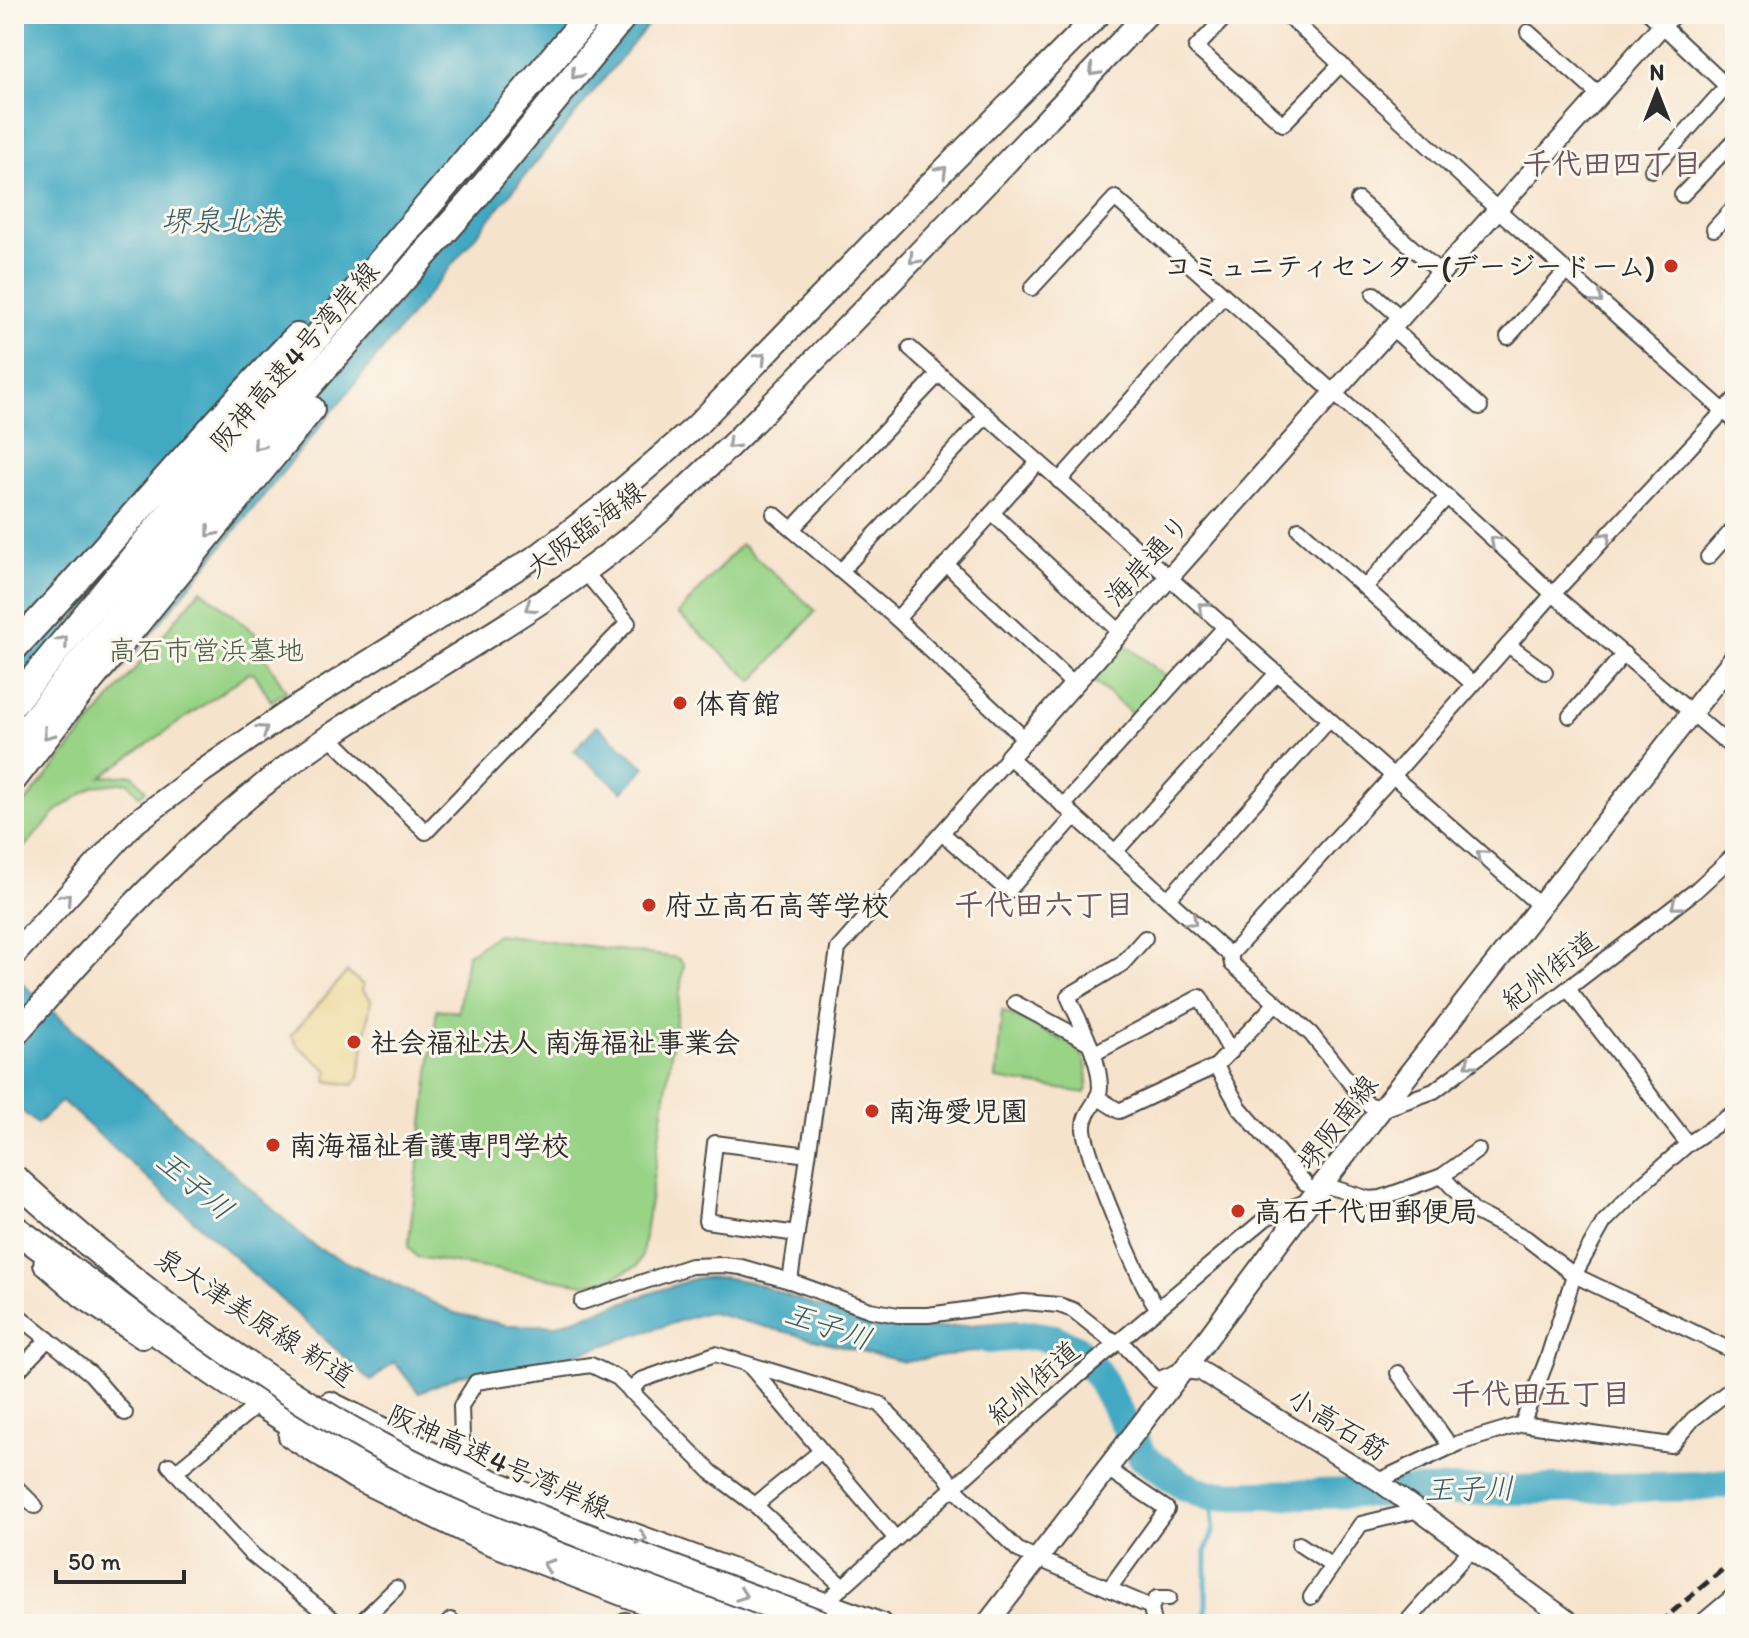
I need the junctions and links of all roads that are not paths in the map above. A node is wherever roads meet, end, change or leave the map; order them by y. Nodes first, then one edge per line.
1 (589, 14) edge
2 (625, 14) edge
3 (1099, 14) edge
4 (1147, 14) edge
5 (1228, 14) edge
6 (1286, 14) edge
7 (1661, 18) edge
8 (1528, 32) dead end
9 (1341, 64) junction
10 (1731, 90) edge
11 (1599, 95) junction
12 (1735, 140) edge
13 (1652, 170) dead end
14 (1682, 195) dead end
15 (475, 197) junction
16 (1358, 200) dead end
17 (1735, 206) edge
18 (1498, 210) junction
19 (1714, 229) dead end
20 (1566, 271) junction
21 (1441, 273) junction
22 (1032, 288) dead end
23 (1374, 294) dead end
24 (1223, 296) junction
25 (1397, 323) junction
26 (1508, 337) dead end
27 (910, 348) dead end
28 (938, 375) junction
29 (1334, 393) junction
30 (1735, 399) edge
31 (1480, 407) dead end
32 (1730, 416) edge
33 (985, 417) junction
34 (1037, 463) junction
35 (1059, 481) junction
36 (1447, 497) junction
37 (992, 513) junction
38 (774, 514) dead end
39 (1735, 527) edge
40 (792, 529) junction
41 (1299, 529) dead end
42 (107, 548) junction
43 (1708, 557) dead end
44 (946, 564) junction
45 (841, 571) junction
46 (585, 572) junction
47 (1168, 578) junction
48 (1365, 587) junction
49 (1553, 594) junction
50 (897, 619) junction
51 (1226, 626) junction
52 (1120, 632) junction
53 (1508, 645) junction
54 (14, 648) edge
55 (1624, 654) junction
56 (1735, 657) edge
57 (14, 661) edge
58 (1545, 672) dead end
59 (1277, 673) junction
60 (1073, 684) junction
61 (1473, 684) junction
62 (14, 702) edge
63 (1692, 711) junction
64 (1570, 716) dead end
65 (1329, 720) junction
66 (329, 736) junction
67 (1025, 739) junction
68 (14, 744) edge
69 (1735, 750) edge
70 (1009, 757) junction
71 (1392, 777) junction
72 (14, 778) edge
73 (1063, 806) junction
74 (1075, 816) junction
75 (942, 833) junction
76 (1115, 852) junction
77 (1735, 854) edge
78 (1168, 899) junction
79 (1540, 906) junction
80 (1145, 938) dead end
81 (14, 955) edge
82 (1230, 955) junction
83 (1568, 989) junction
84 (1015, 1003) dead end
85 (1276, 1003) junction
86 (14, 1037) edge
87 (1090, 1048) junction
88 (1231, 1052) junction
89 (1216, 1066) junction
90 (1097, 1097) junction
91 (1384, 1109) junction
92 (1735, 1112) edge
93 (1688, 1144) junction
94 (1478, 1150) dead end
95 (808, 1155) junction
96 (14, 1162) edge
97 (1442, 1176) junction
98 (14, 1178) edge
99 (1314, 1189) junction
100 (14, 1190) edge
101 (797, 1234) junction
102 (15, 1235) edge
103 (1574, 1275) junction
104 (790, 1281) junction
105 (582, 1302) dead end
106 (1158, 1308) junction
107 (14, 1312) edge
108 (166, 1322) junction
109 (48, 1339) junction
110 (1118, 1342) junction
111 (1735, 1352) edge
112 (749, 1365) junction
113 (1183, 1369) junction
114 (1398, 1373) dead end
115 (14, 1375) edge
116 (1735, 1386) edge
117 (631, 1392) junction
118 (250, 1411) junction
119 (125, 1413) dead end
120 (1522, 1424) junction
121 (1451, 1447) junction
122 (820, 1452) junction
123 (1113, 1460) junction
124 (463, 1469) junction
125 (1378, 1481) junction
126 (14, 1485) edge
127 (953, 1487) junction
128 (755, 1505) junction
129 (35, 1506) dead end
130 (1419, 1510) junction
131 (896, 1539) junction
132 (1299, 1544) dead end
133 (1472, 1548) junction
134 (1036, 1558) junction
135 (1332, 1566) junction
136 (843, 1587) junction
137 (396, 1588) dead end
138 (1109, 1589) junction
139 (1311, 1597) dead end
140 (1735, 1597) edge
141 (1169, 1598) dead end
142 (1151, 1607) junction
143 (823, 1613) edge
144 (339, 1624) edge
145 (359, 1624) edge
146 (699, 1624) edge
147 (755, 1624) edge
148 (803, 1624) edge
149 (880, 1624) edge
150 (987, 1624) edge
151 (1154, 1624) edge
152 (1405, 1624) edge
153 (1573, 1624) edge
154 (1703, 1624) edge

1 - 42 highway
62 -> 1 highway, 阪神高速4号湾岸線
2 -> 15 highway, 阪神高速4号湾岸線
81 -> 3 main road, 大阪臨海線
4 -> 46 main road, 大阪臨海線
5 - 9 street
6 - 9 street
7 - 10 street
7 - 11 street, 海岸通り
8 - 11 street
9 - 18 street
10 - 13 street
11 - 18 street, 海岸通り
12 - 14 street
15 -> 68 highway, 阪神高速4号湾岸線
15 -> 72 highway
16 - 21 street
17 - 19 street
18 - 20 street
18 - 21 street, 海岸通り
20 - 26 street
20 -> 32 street
21 - 25 street, 海岸通り
22 - 24 street
23 - 25 street
24 - 29 street
24 - 35 street
25 - 29 street, 海岸通り
25 - 31 street
27 - 28 street
28 - 33 street
28 - 40 street
29 - 36 street
29 - 47 street, 海岸通り
30 - 32 street
49 -> 32 street
33 - 34 street
33 - 45 street
34 - 35 street
34 - 37 street
35 - 47 street
36 - 48 street
49 -> 36 street
37 - 44 street
37 - 52 street
38 - 40 street
39 - 43 street
40 - 45 street
41 - 48 street
42 - 54 highway
42 - 57 highway
44 - 50 street
44 - 60 street
45 - 50 street
46 -> 66 main road, 大阪臨海線
46 - 66 street
51 -> 47 street
47 - 52 street, 海岸通り
48 - 61 street
49 - 53 street
49 - 55 street
50 - 67 street
51 - 59 street
51 - 73 street
52 - 60 street, 海岸通り
53 - 58 street
53 - 61 street
55 - 63 street
55 - 64 street
56 - 63 main road, 堺阪南線
59 - 65 street
59 - 76 street
60 - 67 street, 海岸通り
61 - 71 street
63 - 69 street
63 - 79 main road, 堺阪南線
65 - 71 street
65 - 78 street
66 - 86 main road, 大阪臨海線
67 - 70 street, 海岸通り
70 - 73 street
70 - 75 street
79 -> 71 street
71 - 82 street
73 - 74 street
74 - 75 street
74 - 76 street
75 - 95 street
76 - 78 street
77 -> 83 street, 紀州街道
78 -> 82 street
79 - 91 main road, 堺阪南線
80 - 87 street
82 - 85 street
83 -> 91 street, 紀州街道
83 - 93 street
84 - 87 street
85 - 88 street
85 - 91 street
87 - 88 street
87 - 90 street
88 - 89 street
89 - 90 street
89 - 99 street
90 - 106 street
91 - 99 main road, 堺阪南線
92 - 93 street
93 - 103 street
94 - 97 street
95 - 101 street
95 - 101 street
96 - 108 highway, bridge
97 - 99 street
97 - 103 street
98 - 108 highway, bridge
99 - 106 street, 紀州街道
99 - 113 main road, 堺阪南線
100 - 124 main road, 泉大津美原線 新道
101 - 104 street
102 - 108 highway
102 - 118 main road
103 - 111 street
103 - 120 street
104 - 105 street
104 - 110 street
106 - 110 street, 紀州街道
107 - 109 street
108 -> 143 highway, 阪神高速4号湾岸線, bridge
108 - 147 highway, 阪神高速4号湾岸線
109 - 115 street
109 - 119 street
110 - 113 street
110 - 127 street, 紀州街道
112 - 117 street
112 - 122 street
112 - 127 street
113 - 123 main road, 堺阪南線
113 - 125 street, 小高石筋
114 - 121 street
116 - 120 street
117 - 124 street
117 - 128 street
118 - 144 street
146 -> 118 main road
120 - 121 street
121 - 125 street
122 - 128 street
122 - 131 street
123 - 134 main road, 堺阪南線
123 - 138 street
124 -> 143 main road, 泉大津美原線 新道
125 - 130 street, 小高石筋
126 - 129 street
127 - 131 street, 紀州街道
127 - 134 street
128 - 136 street
130 - 133 street, 小高石筋
130 - 135 street
131 - 136 street, 紀州街道
132 - 135 street
133 - 152 street
133 - 153 street, 小高石筋
134 - 138 street
134 - 150 main road, 堺阪南線
135 - 139 street
136 - 143 street, 紀州街道
137 - 145 street
138 - 142 street
140 - 154 street
141 - 142 street
142 - 151 street
143 - 148 street, 紀州街道
143 - 149 main road, 泉大津美原線 新道

